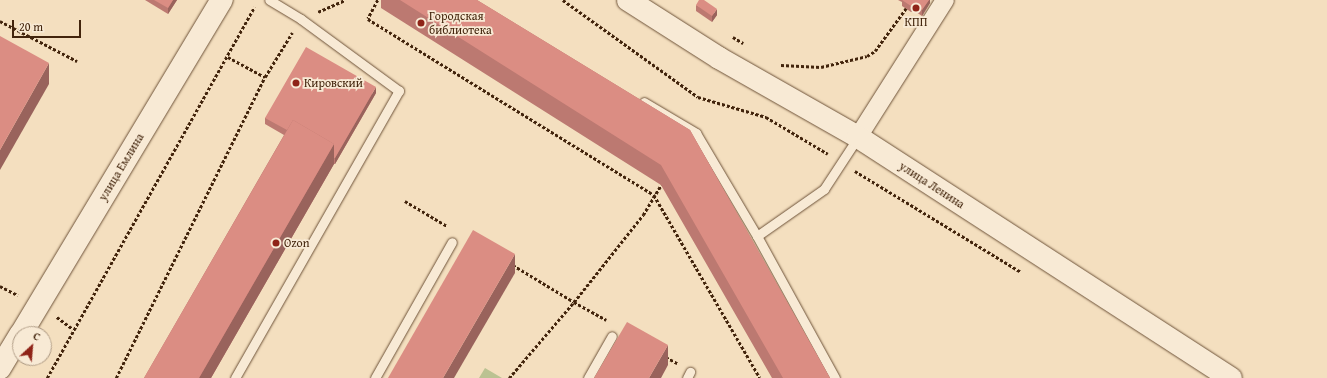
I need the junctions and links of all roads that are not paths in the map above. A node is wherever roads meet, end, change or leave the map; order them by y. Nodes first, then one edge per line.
1 (222, 0) edge
2 (269, 0) edge
3 (628, 0) edge
4 (944, 0) edge
5 (635, 97) edge
6 (858, 137) junction
7 (757, 236) junction
8 (452, 242) dead end
9 (25, 326) edge
10 (612, 336) road end
11 (12, 348) edge
12 (0, 368) edge
13 (235, 378) edge
14 (375, 378) edge
15 (588, 378) edge
16 (835, 378) edge
17 (1231, 378) edge

1 - 9 street, улица Емлина
2 - 13 lane
3 - 6 street, улица Ленина
4 - 6 street
5 - 7 lane
6 - 7 lane
6 - 17 street, улица Ленина
7 - 16 lane
8 - 14 lane
10 - 15 lane
11 - 12 street, улица Емлина

